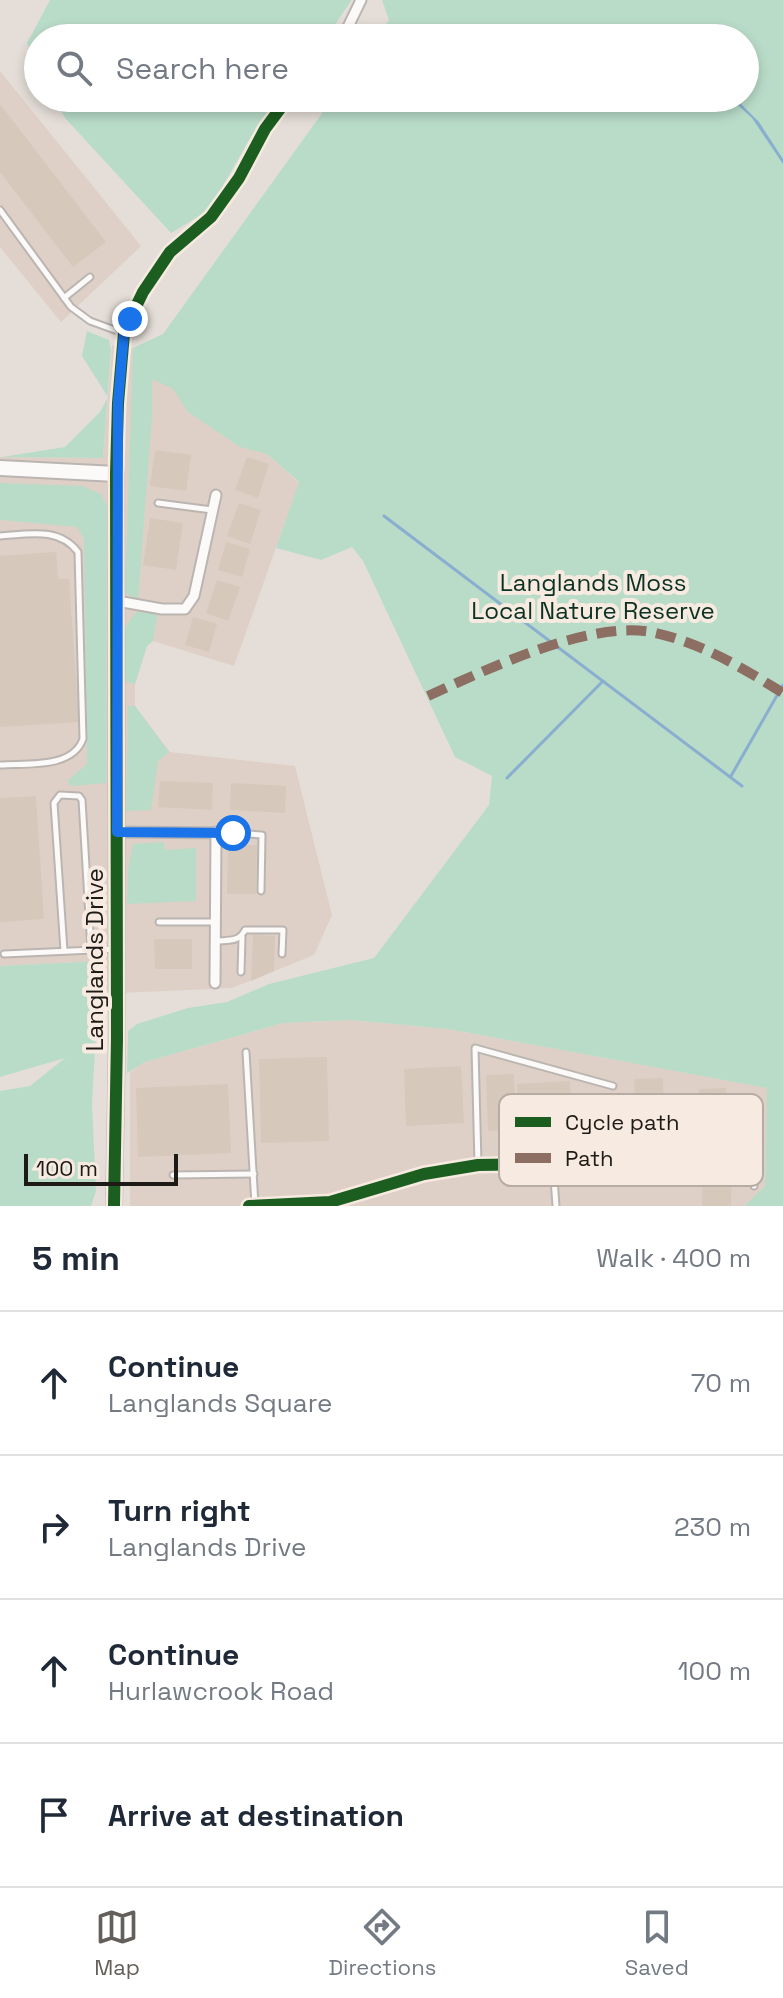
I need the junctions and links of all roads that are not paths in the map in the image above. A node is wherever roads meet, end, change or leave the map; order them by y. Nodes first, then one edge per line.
1 (361, 0) edge
2 (349, 24) edge
3 (278, 112) edge
4 (0, 210) edge
5 (90, 277) dead end
6 (64, 298) junction
7 (124, 333) junction
8 (0, 468) edge
9 (116, 474) junction
10 (216, 495) dead end
11 (158, 503) dead end
12 (213, 511) junction
13 (0, 536) edge
14 (117, 601) junction
15 (0, 765) edge
16 (117, 832) junction
17 (216, 832) junction
18 (233, 833) joint
19 (261, 891) dead end
20 (159, 922) dead end
21 (216, 922) junction
22 (242, 936) junction
23 (216, 941) junction
24 (117, 948) junction
25 (91, 950) junction
26 (64, 951) junction
27 (4, 954) dead end
28 (282, 954) dead end
29 (241, 972) dead end
30 (215, 983) dead end
31 (246, 1052) dead end
32 (613, 1086) dead end
33 (478, 1165) junction
34 (499, 1165) edge
35 (254, 1174) junction
36 (173, 1175) dead end
37 (555, 1186) edge
38 (114, 1206) edge
39 (249, 1206) edge
40 (255, 1206) edge
41 (556, 1206) edge

1 - 2 street
3 - 7 street
4 - 6 lane
5 - 6 lane
6 - 7 lane
7 - 9 street
8 - 9 street
9 - 14 street, Langlands Drive
10 - 12 street
11 - 12 lane
12 - 14 street
13 - 15 lane
14 - 16 street, Langlands Drive
16 - 17 street
16 - 24 street, Langlands Drive
17 - 18 street
17 - 21 street
18 - 19 lane
20 - 21 lane
21 - 23 street
22 - 23 lane
22 - 28 lane
22 - 29 lane
23 - 30 street
24 - 25 lane
24 - 38 street, Langlands Drive
25 - 26 lane
25 - 26 lane
26 - 27 lane
31 - 35 lane
32 - 33 lane
33 - 34 street
33 - 40 street
35 - 36 lane
35 - 40 lane
37 - 41 lane
39 - 40 street

